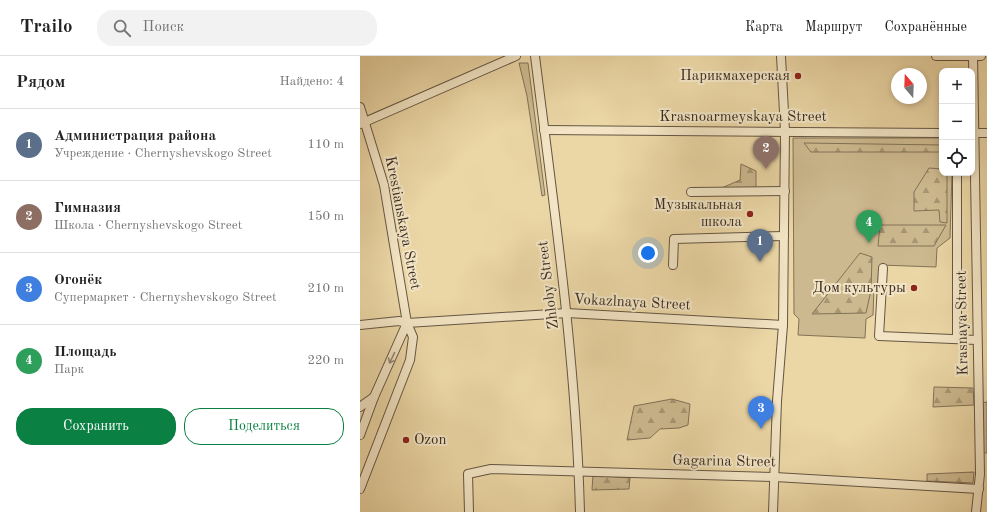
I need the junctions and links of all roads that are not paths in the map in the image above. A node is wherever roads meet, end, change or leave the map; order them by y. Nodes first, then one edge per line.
1 (516, 56) edge
2 (535, 56) edge
3 (782, 56) edge
4 (936, 56) edge
5 (973, 56) edge
6 (981, 56) edge
7 (973, 104) edge
8 (360, 107) edge
9 (363, 123) edge
10 (544, 130) junction
11 (785, 131) junction
12 (939, 133) edge
13 (987, 133) edge
14 (975, 135) edge
15 (973, 140) edge
16 (957, 176) edge
17 (785, 190) junction
18 (691, 192) dead end
19 (784, 236) junction
20 (673, 264) dead end
21 (883, 268) dead end
22 (567, 314) junction
23 (407, 322) junction
24 (360, 325) edge
25 (783, 325) junction
26 (957, 339) junction
27 (977, 340) junction
28 (374, 397) junction
29 (360, 407) edge
30 (360, 435) edge
31 (579, 472) junction
32 (775, 476) junction
33 (360, 489) edge
34 (979, 489) junction
35 (469, 512) edge
36 (580, 512) edge
37 (772, 512) edge
38 (976, 512) edge

1 - 9 street
2 - 10 street, Zhloby Street
3 - 11 street
4 - 5 street
5 - 6 street
5 - 7 street, Krasnaya Street
8 - 9 street, Krestianskaya Street
9 - 23 street, Krestianskaya Street
10 - 11 street, Krasnoarmeyskaya Street
10 - 22 street, Zhloby Street
11 - 12 street, Krasnoarmeyskaya Street
11 - 17 street
13 - 14 street
15 - 27 street, Krasnaya Street
16 - 26 street
17 - 18 street
17 - 19 street
19 - 20 street
19 - 25 street
21 - 26 street
22 - 23 street, Vokazlnaya Street
22 - 25 street, Vokazlnaya Street
22 - 31 street, Zhloby Street
23 - 24 street, Vokazlnaya Street
23 -> 28 street
23 - 33 street, Krestianskaya Street
25 - 32 street
26 - 27 street
27 - 34 street, Krasnaya Street
28 - 29 street
28 - 30 street
31 - 32 street, Gagarina Street
31 - 35 street, Gagarina Street
31 - 36 street, Zhloby Street
32 - 34 street, Gagarina Street
32 - 37 street
34 - 38 street, Krasnaya Street

